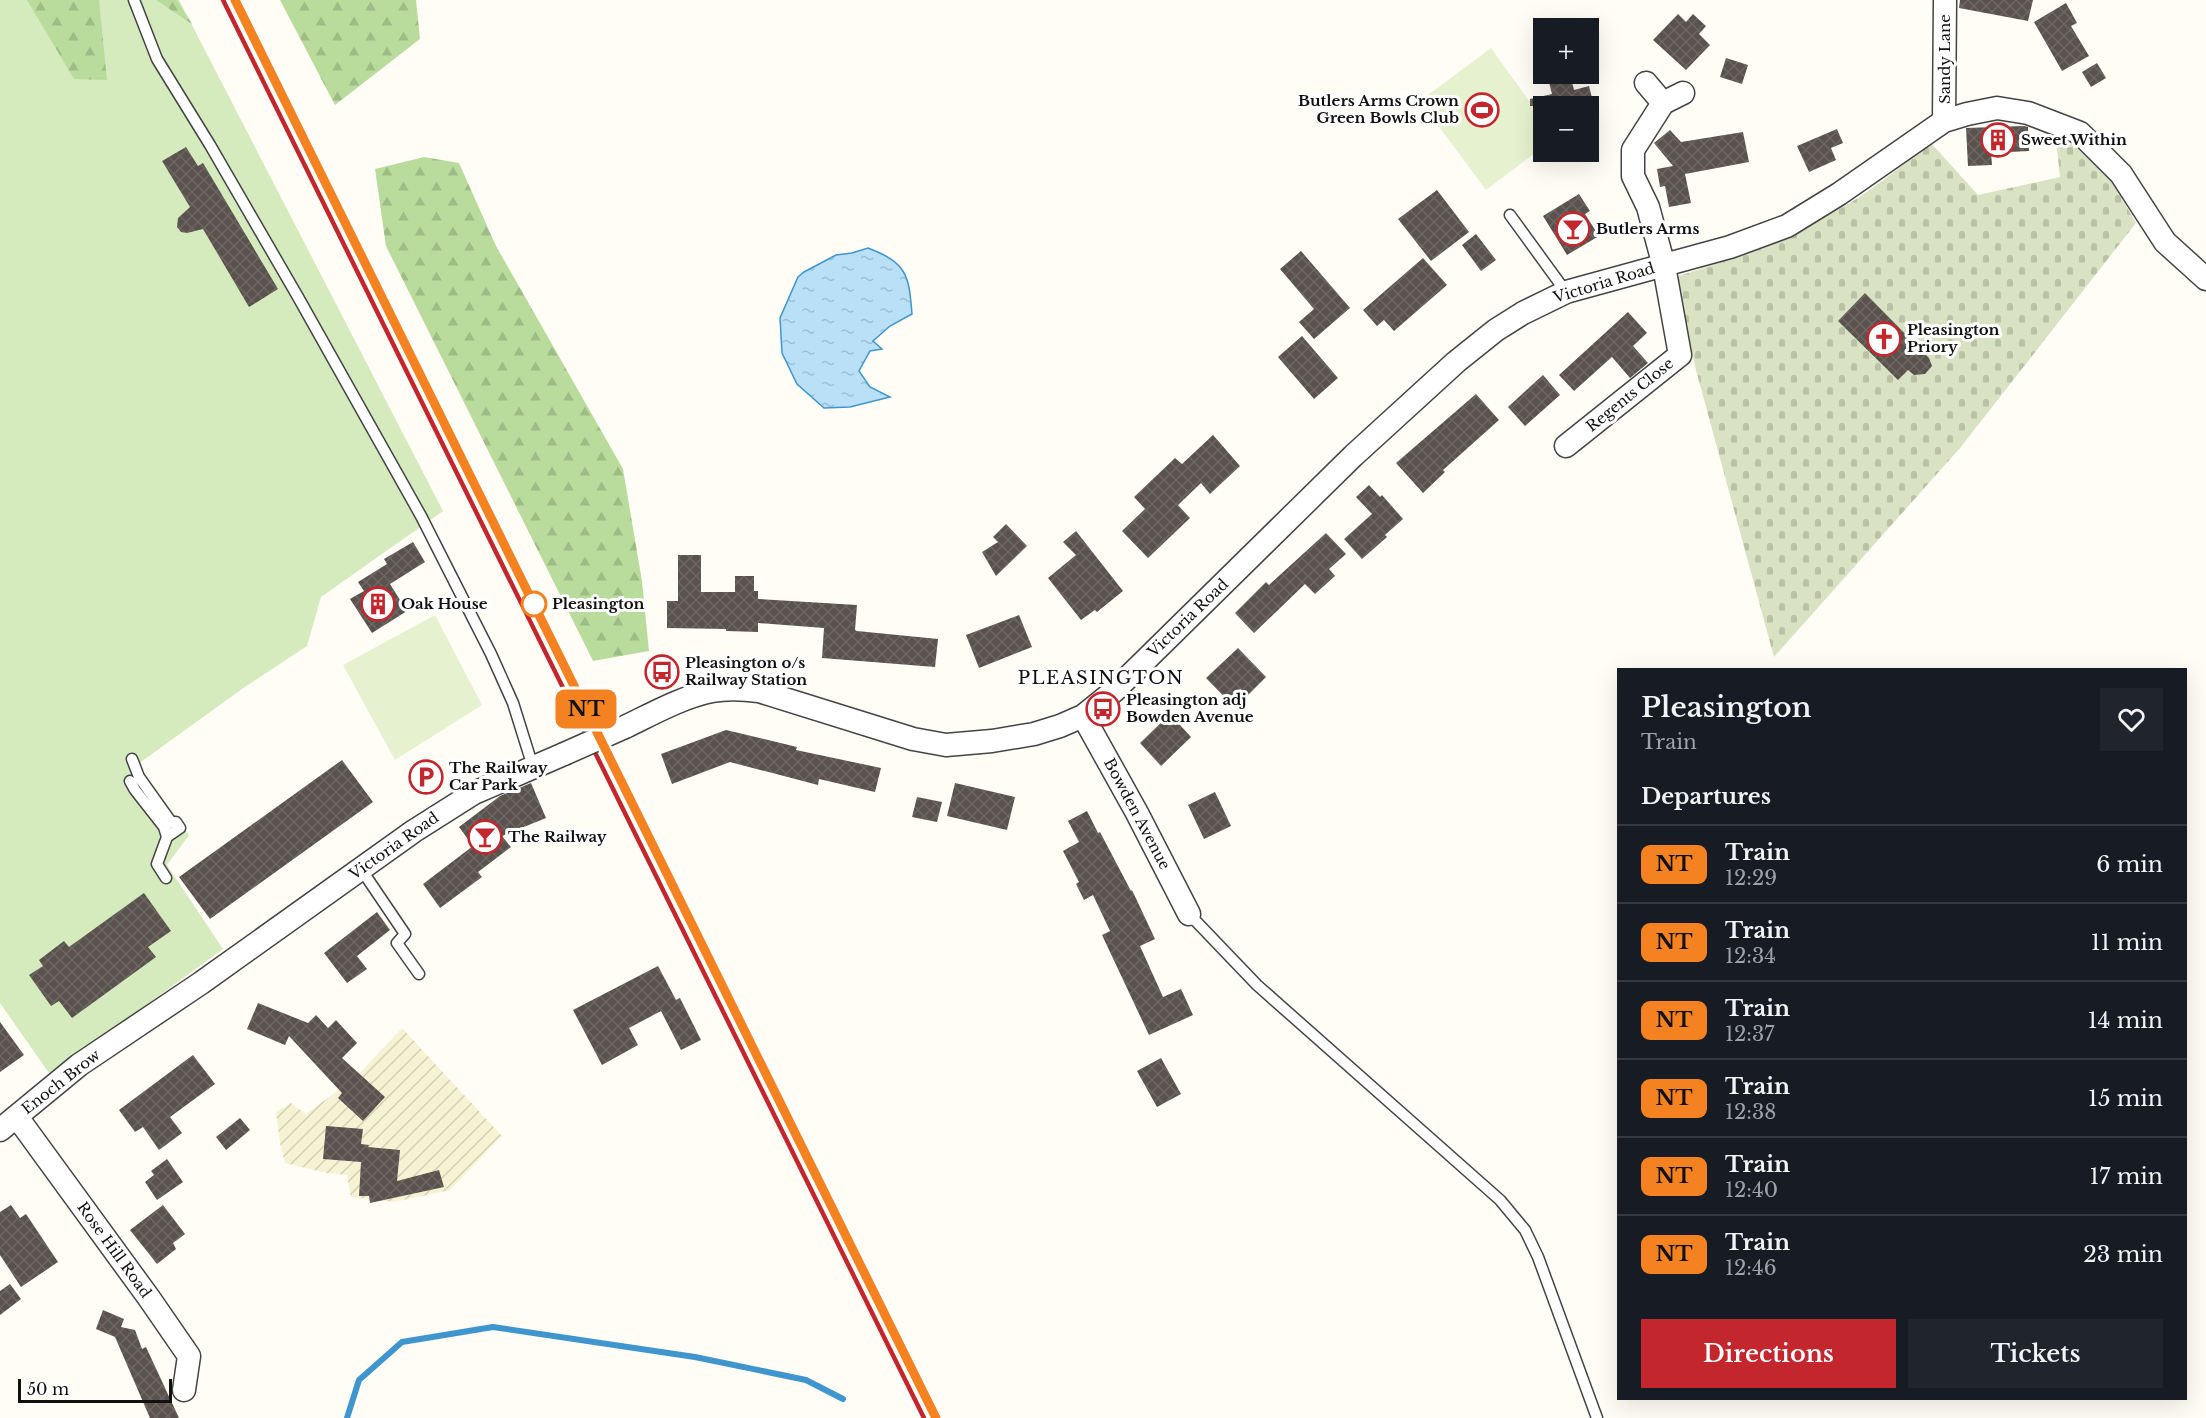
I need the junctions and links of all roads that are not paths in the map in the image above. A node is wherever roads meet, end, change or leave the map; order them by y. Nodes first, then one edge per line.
1 (134, 0) edge
2 (1945, 0) edge
3 (1646, 83) dead end
4 (1944, 121) junction
5 (1888, 160) joint
6 (1510, 215) dead end
7 (1664, 266) junction
8 (2206, 279) edge
9 (1566, 292) junction
10 (1566, 446) dead end
11 (1083, 716) junction
12 (132, 759) dead end
13 (533, 767) junction
14 (130, 781) dead end
15 (167, 829) junction
16 (361, 869) junction
17 (166, 878) dead end
18 (1189, 914) joint
19 (419, 974) dead end
20 (124, 1036) joint
21 (5, 1126) edge
22 (184, 1390) dead end
23 (1597, 1418) edge

1 - 13 lane
2 - 4 street, Sandy Lane
3 - 7 street
4 - 5 street, Sandy Lane
4 - 8 street
5 - 7 street, Victoria Road
6 - 9 lane
7 - 9 street, Victoria Road
7 - 10 street, Regents Close
9 - 11 street, Victoria Road
11 - 13 street, Victoria Road, bridge
11 - 18 street, Bowden Avenue
12 - 15 lane
13 - 16 street, Victoria Road
14 - 15 lane
15 - 17 lane
16 - 19 lane
16 - 20 street, Victoria Road
18 - 23 lane
20 - 21 street, Enoch Brow
21 - 22 street, Rose Hill Road

